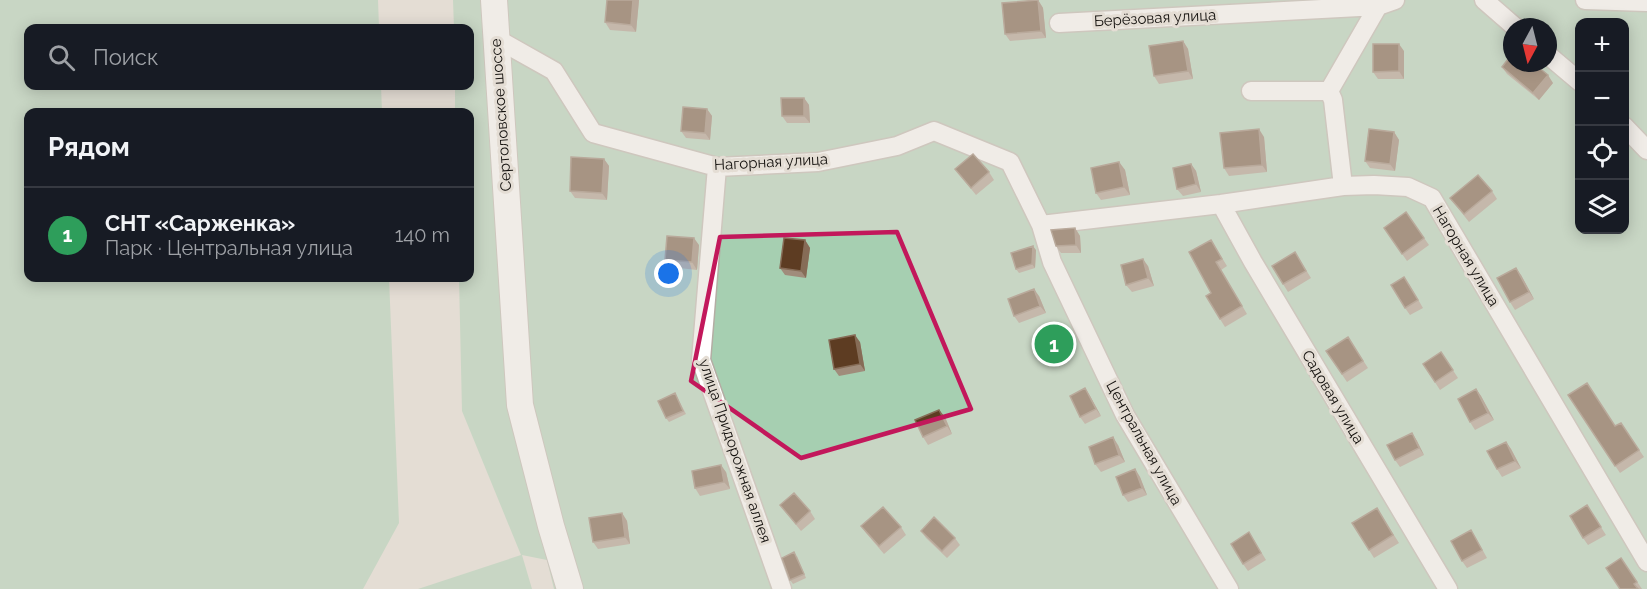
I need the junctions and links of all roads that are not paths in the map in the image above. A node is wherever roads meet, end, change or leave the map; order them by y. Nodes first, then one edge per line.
1 (494, 0) edge
2 (1484, 0) edge
3 (1585, 0) edge
4 (1647, 2) edge
5 (1387, 3) edge
6 (1505, 18) edge
7 (1059, 23) dead end
8 (496, 39) junction
9 (1557, 63) edge
10 (1575, 78) edge
11 (1251, 91) dead end
12 (1329, 91) junction
13 (1629, 131) edge
14 (1647, 150) edge
15 (1010, 162) joint
16 (717, 167) junction
17 (1342, 186) junction
18 (1221, 204) junction
19 (1041, 225) junction
20 (1647, 562) edge
21 (570, 589) edge
22 (782, 589) edge
23 (1229, 589) edge
24 (1448, 589) edge

1 - 8 main road, Сертоловское шоссе
2 - 6 street
3 - 4 street
5 - 7 street, Берёзовая улица
5 - 12 street
8 - 16 street, Нагорная улица
8 - 21 main road, Сертоловское шоссе
9 - 10 street
11 - 12 street
12 - 17 street
13 - 14 street
15 - 16 street, Нагорная улица
15 - 19 street, Центральная улица
16 - 22 street, улица Придорожная аллея
17 - 18 street, Нагорная улица
17 - 20 street, Нагорная улица
18 - 19 street, Нагорная улица
18 - 24 street, Садовая улица
19 - 23 street, Центральная улица

